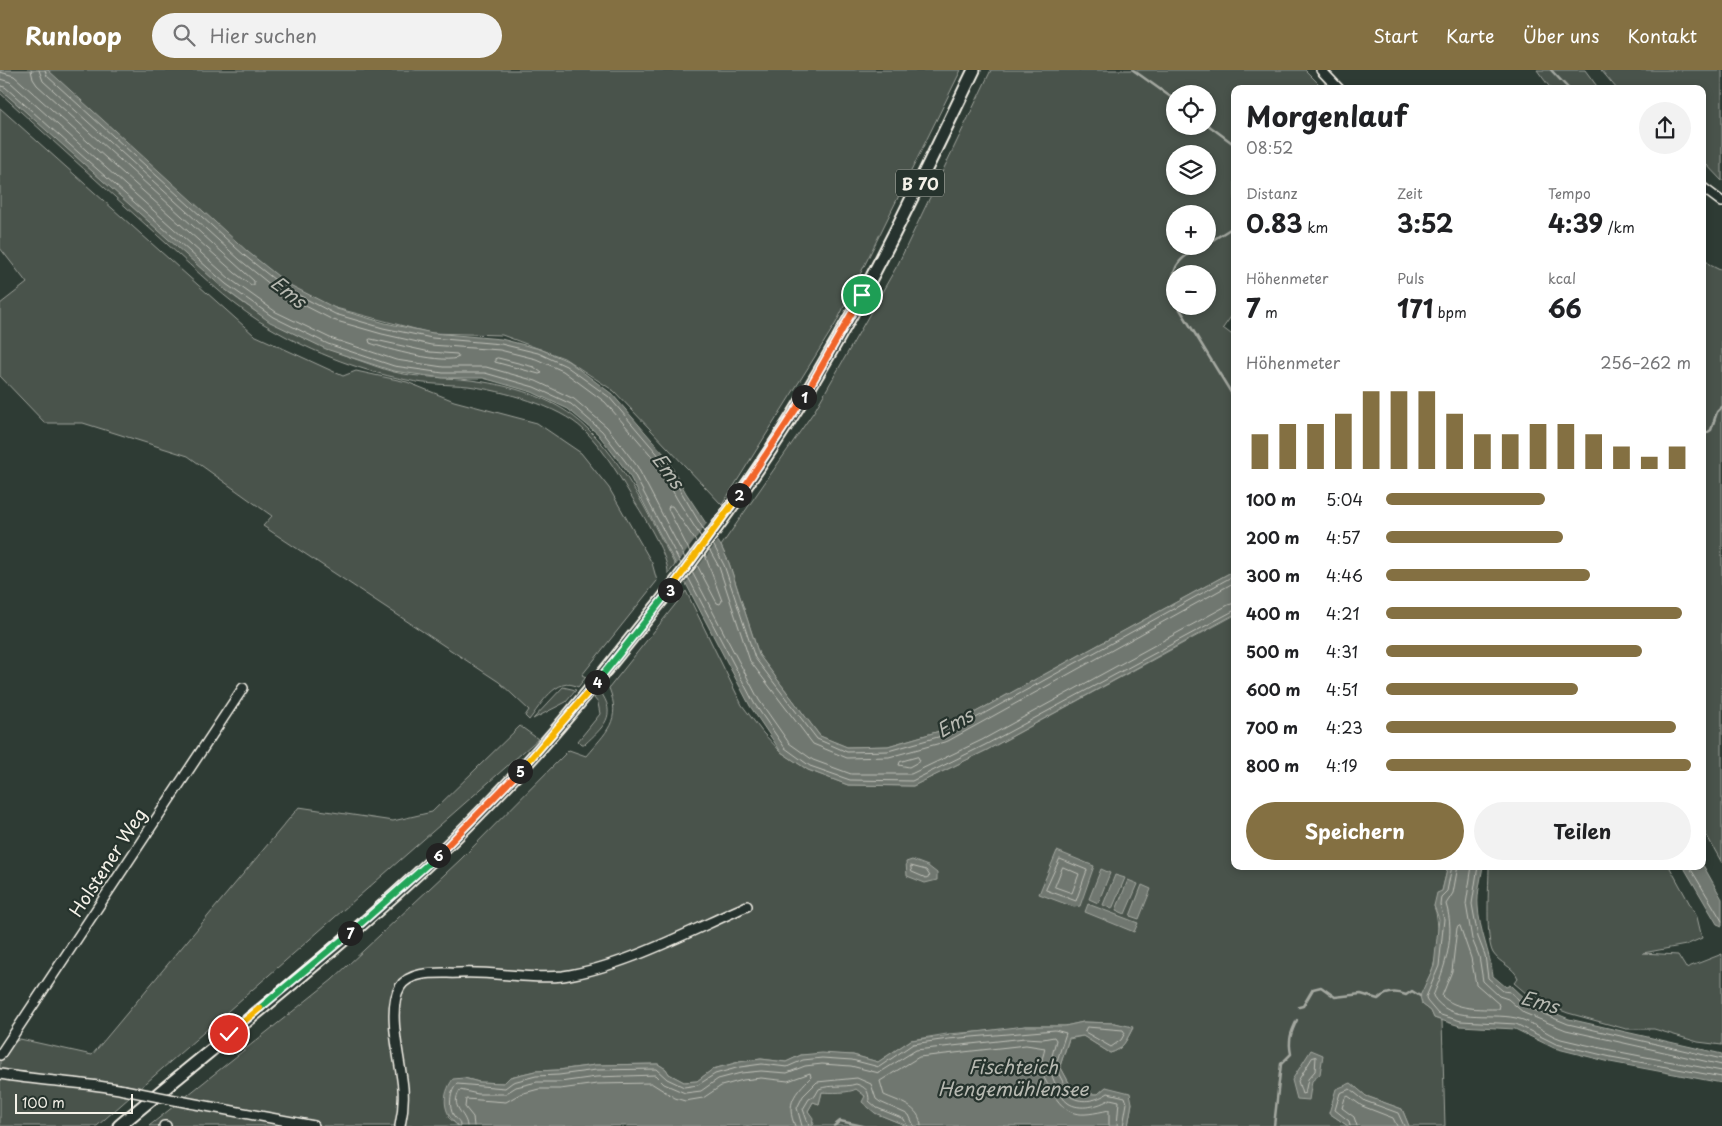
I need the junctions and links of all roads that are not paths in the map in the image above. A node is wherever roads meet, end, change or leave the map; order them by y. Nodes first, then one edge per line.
1 (974, 70) edge
2 (1321, 70) edge
3 (1335, 85) edge
4 (1706, 190) edge
5 (1722, 202) edge
6 (243, 688) dead end
7 (747, 906) dead end
8 (0, 1055) edge
9 (0, 1074) edge
10 (119, 1126) edge
11 (314, 1126) edge
12 (400, 1126) edge

1 - 10 main road, B 70
2 - 3 street
4 - 5 street
6 - 8 street, Holstener Weg
7 - 12 street
9 - 11 street, bridge

